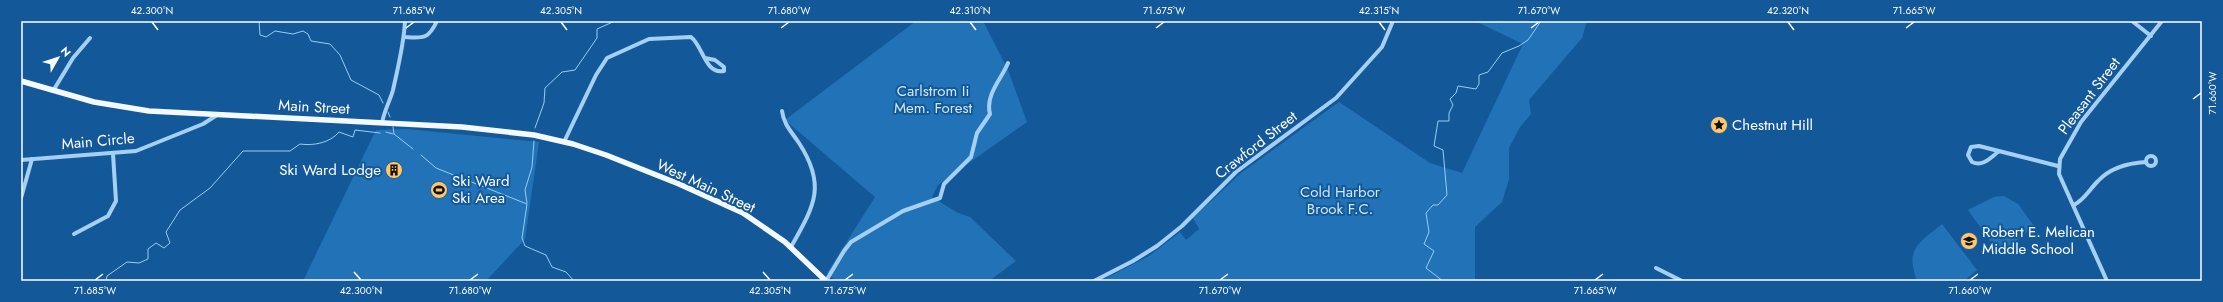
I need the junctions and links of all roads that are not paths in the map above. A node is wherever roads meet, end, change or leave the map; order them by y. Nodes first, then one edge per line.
1 (405, 21) edge
2 (437, 21) edge
3 (1392, 21) edge
4 (2132, 21) edge
5 (2162, 21) edge
6 (2151, 36) junction
7 (404, 37) junction
8 (90, 38) dead end
9 (705, 58) junction
10 (1008, 63) dead end
11 (21, 81) edge
12 (53, 91) junction
13 (782, 111) dead end
14 (218, 115) junction
15 (382, 123) junction
16 (564, 142) junction
17 (1998, 152) junction
18 (113, 154) junction
19 (606, 155) joint
20 (32, 159) junction
21 (21, 160) edge
22 (2146, 162) dead end
23 (2058, 166) junction
24 (21, 198) edge
25 (2074, 206) junction
26 (74, 234) dead end
27 (791, 247) junction
28 (1656, 268) dead end
29 (826, 281) edge
30 (1094, 281) edge
31 (1682, 281) edge
32 (2107, 281) edge

1 - 7 street
2 - 7 street
3 - 30 street, Crawford Street
4 - 6 street
5 - 6 street, Pleasant Street
6 - 23 street, Pleasant Street
7 - 15 street
8 - 12 street
9 - 9 street
9 - 16 street
10 - 29 street
11 - 12 main road, Main Street
12 - 14 main road, Main Street
13 - 27 street
14 - 15 main road, Main Street
14 - 18 street, Main Circle
15 - 16 main road, Main Street
16 - 19 main road, Main Street
17 - 17 street
17 - 23 street
18 - 20 street, Main Circle
18 - 26 street
19 - 27 main road, West Main Street
20 - 21 street, Main Circle
20 - 24 street
22 - 25 street
23 - 25 street
25 - 32 street
27 - 29 main road, West Main Street
28 - 31 street

